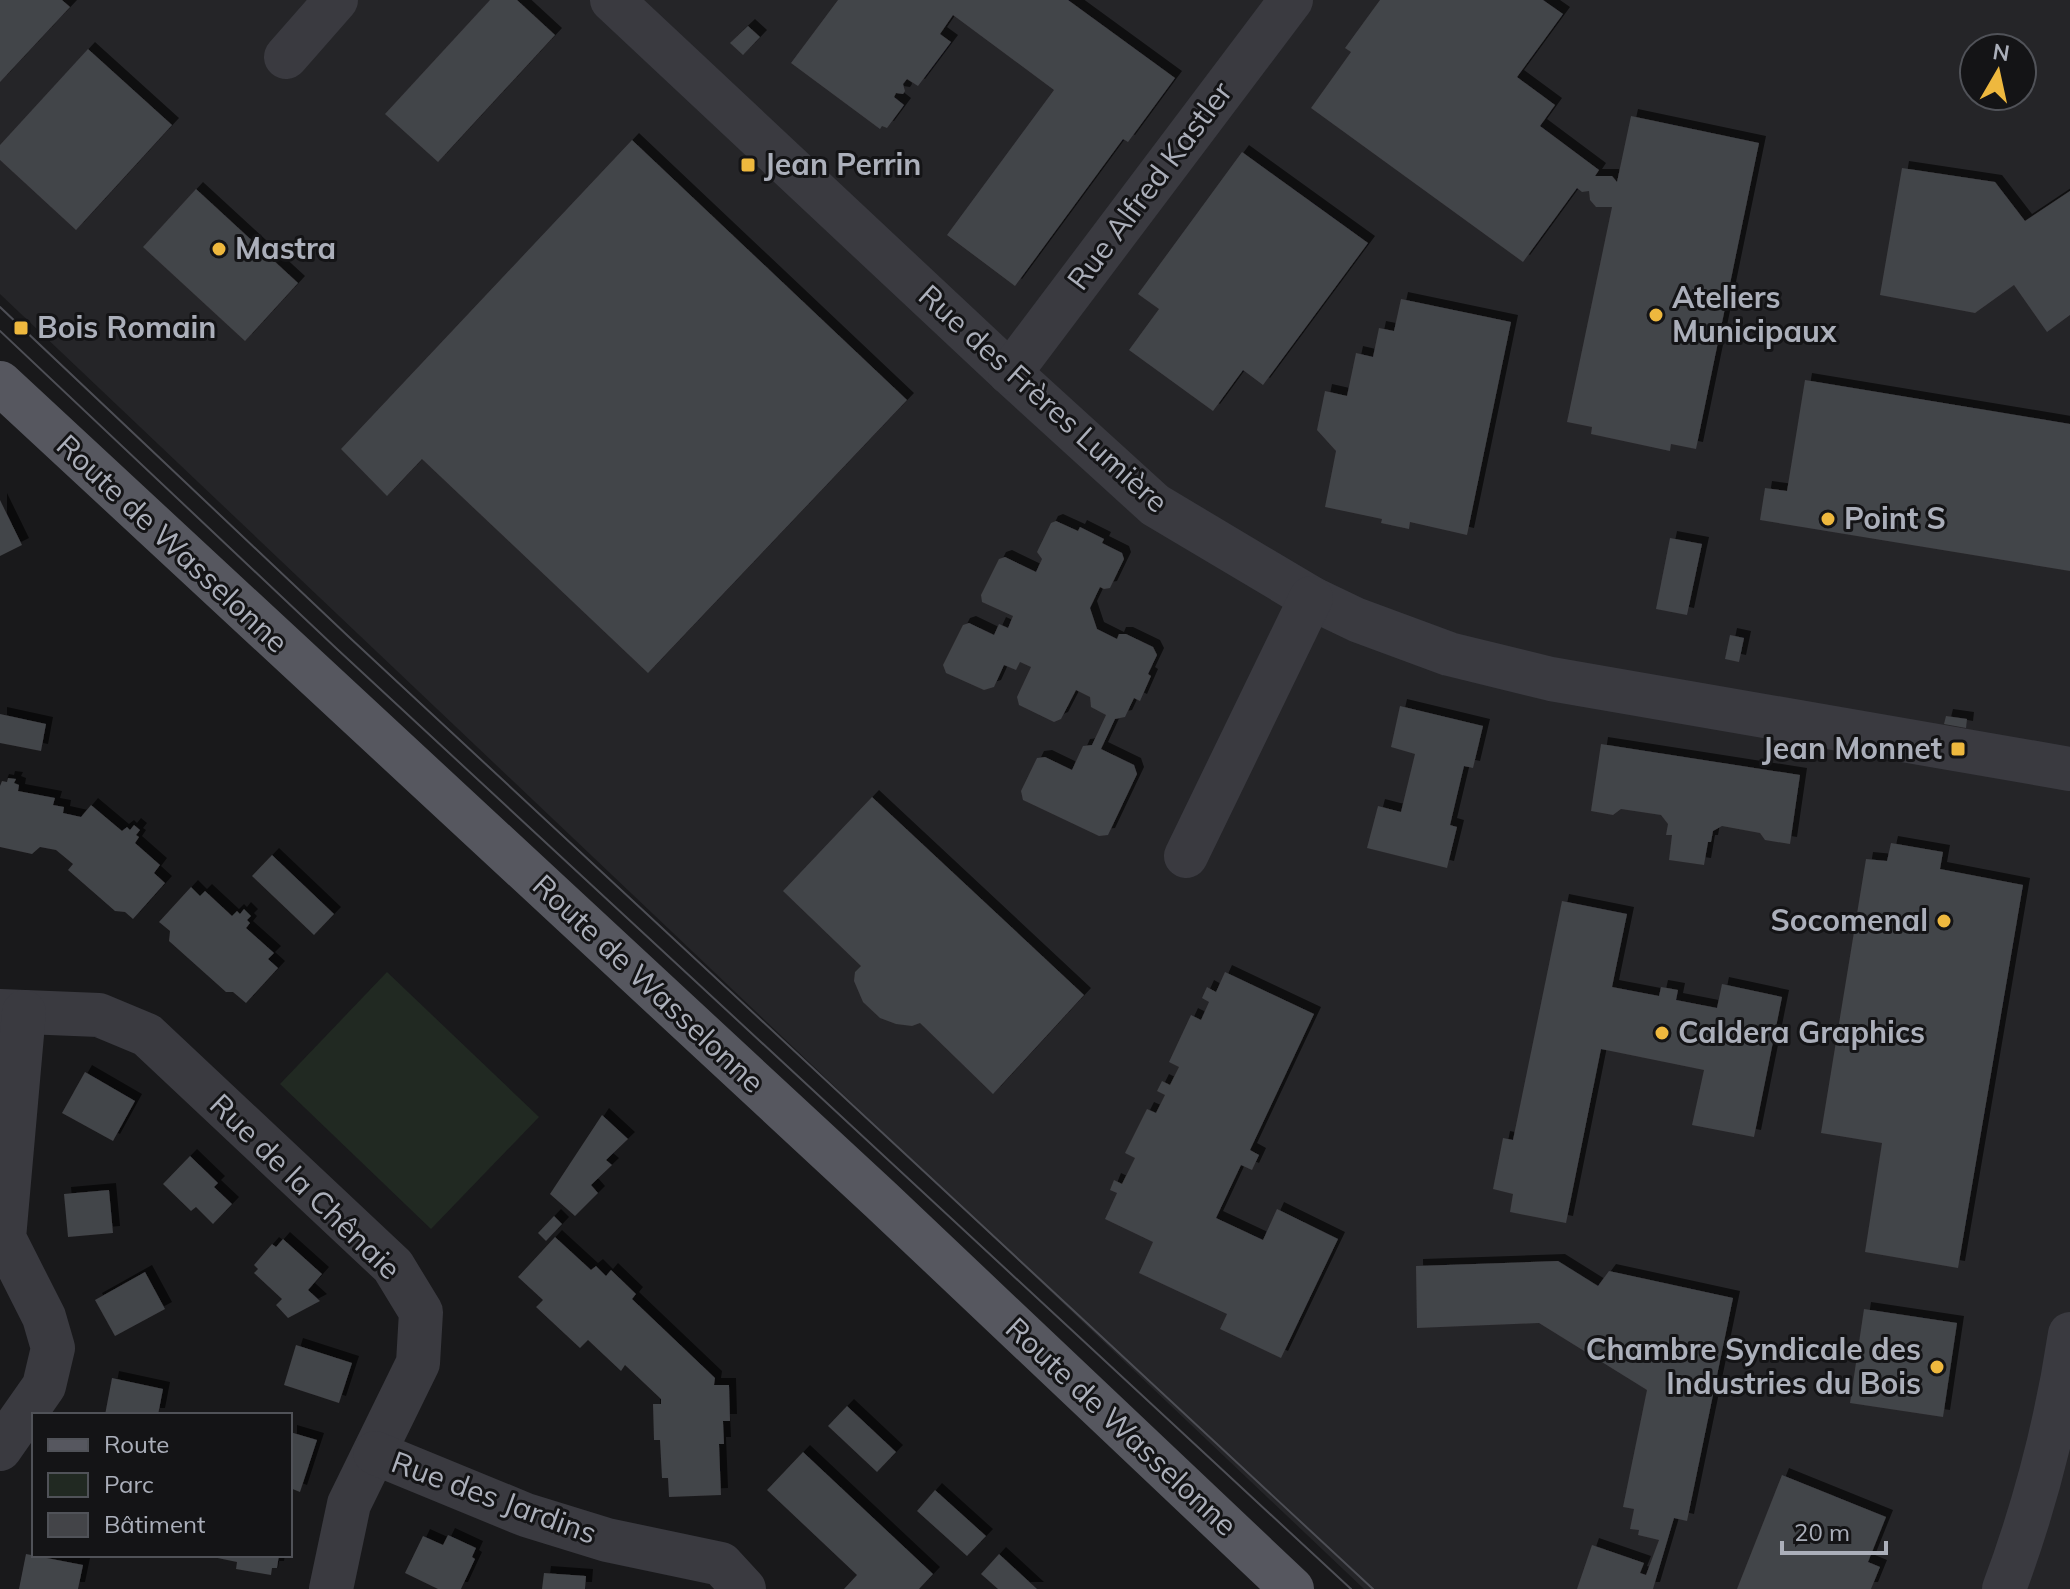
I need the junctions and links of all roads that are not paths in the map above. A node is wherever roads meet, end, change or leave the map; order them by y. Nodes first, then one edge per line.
1 (336, 0) edge
2 (612, 0) edge
3 (1291, 0) edge
4 (286, 57) dead end
5 (1010, 373) junction
6 (0, 383) edge
7 (1311, 598) junction
8 (2070, 769) edge
9 (1186, 856) dead end
10 (12, 1012) edge
11 (2070, 1334) edge
12 (0, 1449) edge
13 (375, 1453) junction
14 (331, 1589) edge
15 (744, 1589) edge
16 (1292, 1589) edge
17 (2004, 1589) edge

1 - 4 street
2 - 5 street, Rue des Frères Lumière
3 - 5 street, Rue Alfred Kastler
5 - 7 street, Rue des Frères Lumière
6 - 16 main road, Route de Wasselonne
7 - 8 street, Rue des Frères Lumière
7 - 9 street
10 - 12 street
10 - 13 street, Rue de la Chênaie
11 - 17 street
13 - 14 street, Rue de la Chênaie
13 - 15 street, Rue des Jardins

